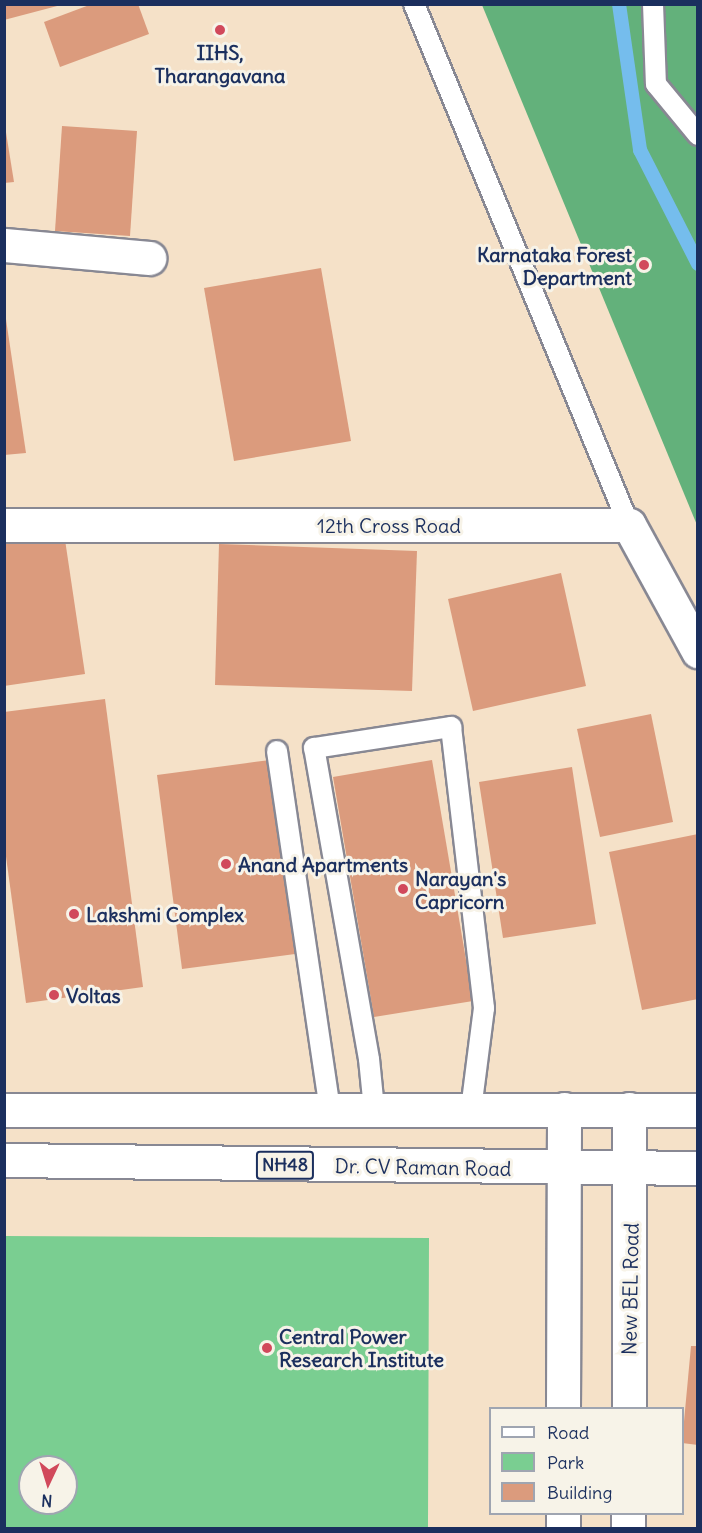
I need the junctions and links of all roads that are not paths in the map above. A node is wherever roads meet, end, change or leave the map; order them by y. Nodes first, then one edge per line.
1 (414, 4) edge
2 (653, 4) edge
3 (698, 135) edge
4 (4, 245) edge
5 (149, 258) dead end
6 (4, 525) edge
7 (629, 525) junction
8 (698, 651) edge
9 (277, 751) dead end
10 (374, 1109) junction
11 (471, 1109) junction
12 (564, 1109) junction
13 (629, 1109) junction
14 (4, 1110) edge
15 (330, 1110) junction
16 (698, 1110) edge
17 (4, 1160) edge
18 (698, 1168) edge
19 (565, 1169) junction
20 (631, 1169) junction
21 (563, 1407) edge
22 (629, 1407) edge

1 - 7 lane
2 - 3 lane
4 - 5 main road
6 - 7 main road, 12th Cross Road
7 - 8 main road
9 - 15 lane
10 - 11 main road
10 - 11 lane
10 - 15 main road
11 - 12 main road
12 - 13 main road
12 - 19 main road
13 - 16 main road
13 - 20 main road, New BEL Road
14 - 15 main road
17 - 19 main road, Dr. CV Raman Road / NH48
18 - 20 main road, Dr. CV Raman Road / NH48
19 - 20 main road, Dr. CV Raman Road / NH48
19 - 21 main road
20 - 22 main road, New BEL Road

